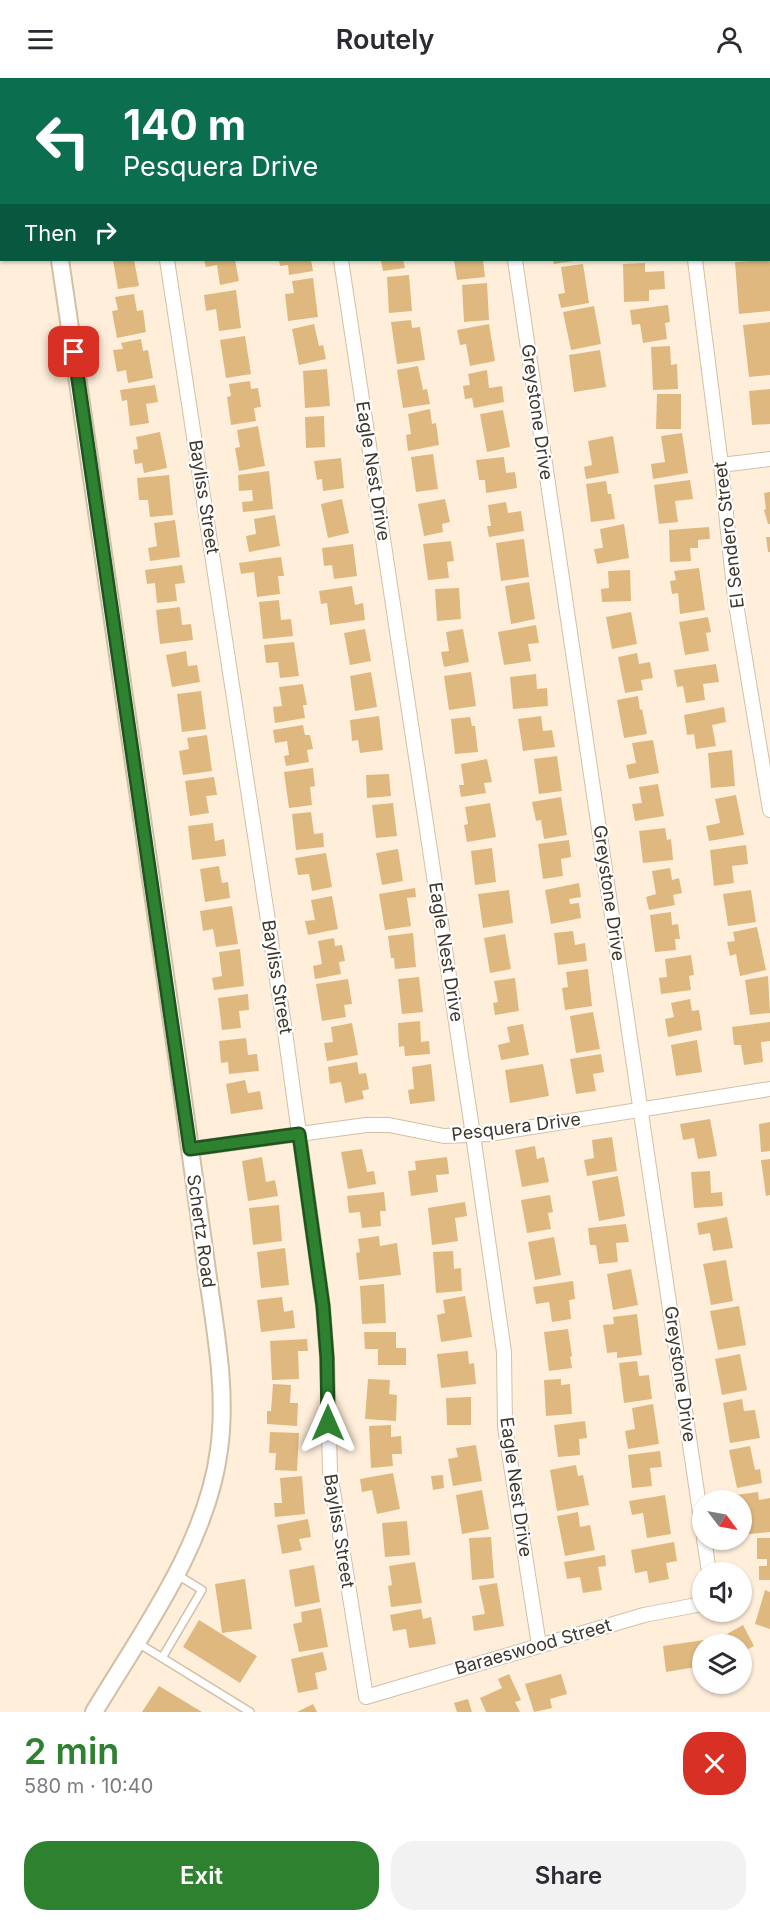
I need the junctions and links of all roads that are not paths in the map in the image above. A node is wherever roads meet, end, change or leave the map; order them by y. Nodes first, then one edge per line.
1 (60, 261) edge
2 (167, 261) edge
3 (341, 261) edge
4 (515, 261) edge
5 (695, 261) edge
6 (770, 459) edge
7 (721, 465) junction
8 (770, 810) edge
9 (770, 1089) edge
10 (641, 1110) junction
11 (299, 1134) junction
12 (473, 1135) junction
13 (190, 1149) junction
14 (697, 1490) edge
15 (177, 1575) junction
16 (692, 1606) edge
17 (136, 1642) junction
18 (538, 1645) junction
19 (162, 1658) junction
20 (366, 1697) joint
21 (94, 1712) edge
22 (250, 1712) edge

1 - 13 street, Schertz Road
2 - 11 street, Bayliss Street
3 - 12 street, Eagle Nest Drive
4 - 10 street, Greystone Drive
5 - 7 street, El Sendero Street
6 - 7 street
7 - 8 street, El Sendero Street
9 - 10 street, Pesquera Drive
10 - 12 street, Pesquera Drive
10 - 14 street, Greystone Drive
11 - 12 street, Pesquera Drive
11 - 13 street, Pesquera Drive
11 - 20 street, Bayliss Street
12 - 18 street, Eagle Nest Drive
13 - 15 street, Schertz Road
15 - 17 street, Schertz Road
15 - 19 lane
16 - 18 street, Baraeswood Street
17 - 19 lane
17 - 21 street, Schertz Road
18 - 20 street, Baraeswood Street
19 - 22 lane

